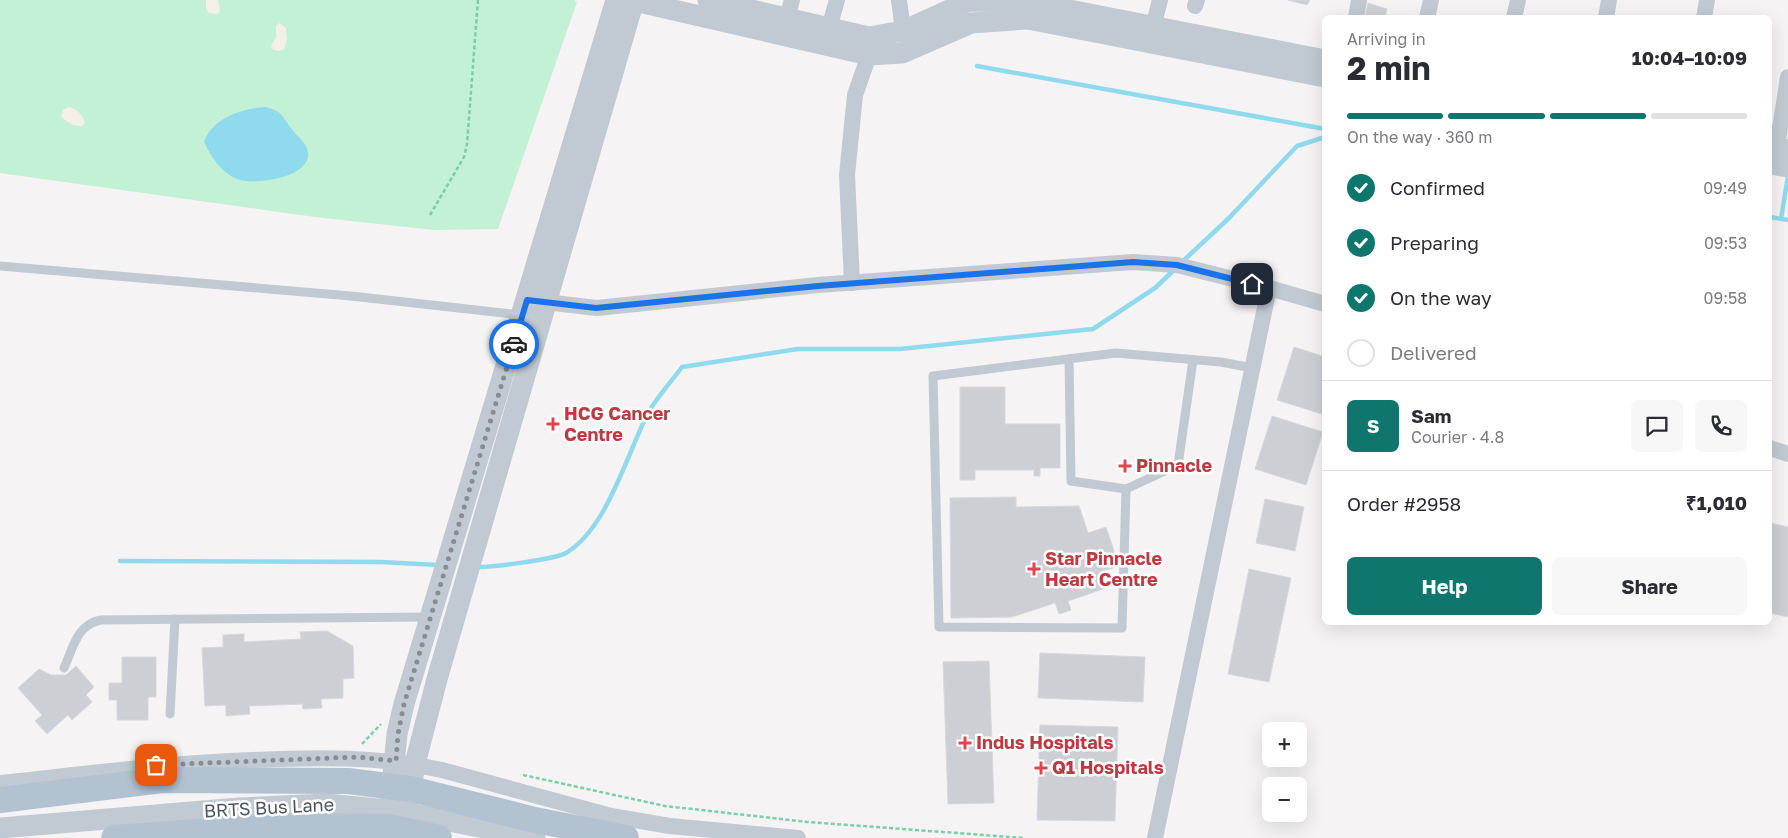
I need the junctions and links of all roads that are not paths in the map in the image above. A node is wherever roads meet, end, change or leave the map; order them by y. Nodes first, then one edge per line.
1 (629, 0) edge
2 (708, 0) edge
3 (837, 0) edge
4 (899, 0) edge
5 (969, 0) edge
6 (1160, 0) edge
7 (1359, 0) edge
8 (1431, 0) edge
9 (1518, 0) edge
10 (1609, 0) edge
11 (1707, 0) edge
12 (1028, 1) edge
13 (744, 4) edge
14 (1096, 7) edge
15 (790, 9) edge
16 (1356, 15) edge
17 (1428, 15) edge
18 (1515, 15) edge
19 (1606, 15) edge
20 (1704, 15) edge
21 (829, 28) junction
22 (904, 31) junction
23 (1151, 35) junction
24 (869, 55) junction
25 (1322, 60) edge
26 (1322, 76) edge
27 (1788, 77) edge
28 (1778, 157) edge
29 (0, 266) edge
30 (852, 283) junction
31 (1269, 288) junction
32 (1322, 303) edge
33 (532, 306) junction
34 (1069, 359) junction
35 (1193, 360) junction
36 (1252, 368) junction
37 (1772, 449) edge
38 (1788, 454) edge
39 (1126, 489) junction
40 (432, 617) junction
41 (175, 619) junction
42 (64, 668) dead end
43 (170, 714) dead end
44 (0, 783) edge
45 (0, 800) edge
46 (400, 805) edge
47 (0, 828) edge
48 (114, 838) edge
49 (439, 838) edge
50 (535, 838) edge
51 (626, 838) edge
52 (798, 838) edge
53 (1156, 838) edge

1 - 24 street
1 - 33 street
2 - 13 street
3 - 21 street
4 - 22 street
5 - 12 street
5 - 22 street
6 - 23 street
7 - 16 street
8 - 17 street
9 - 18 street
10 - 19 street
11 - 20 street
12 - 14 street
13 - 15 street
14 - 23 street
15 - 21 street
21 - 22 street
23 - 24 street
23 - 25 street
23 - 26 street
24 - 30 street
27 - 28 street
29 - 33 lane
30 - 31 street
30 - 33 street
31 - 32 street
31 - 36 street
33 - 40 street
33 - 46 street
34 - 35 lane
34 - 39 lane
34 - 39 lane
35 - 36 lane
35 - 39 lane
36 - 53 street
37 - 38 street
40 - 41 lane
40 - 46 street
41 - 42 lane
41 - 43 lane
44 - 46 street
45 - 46 main road
46 - 47 street, BRTS Bus Lane
46 - 48 main road
46 - 49 main road
46 - 50 street, BRTS Bus Lane
46 - 51 main road
46 - 52 street

